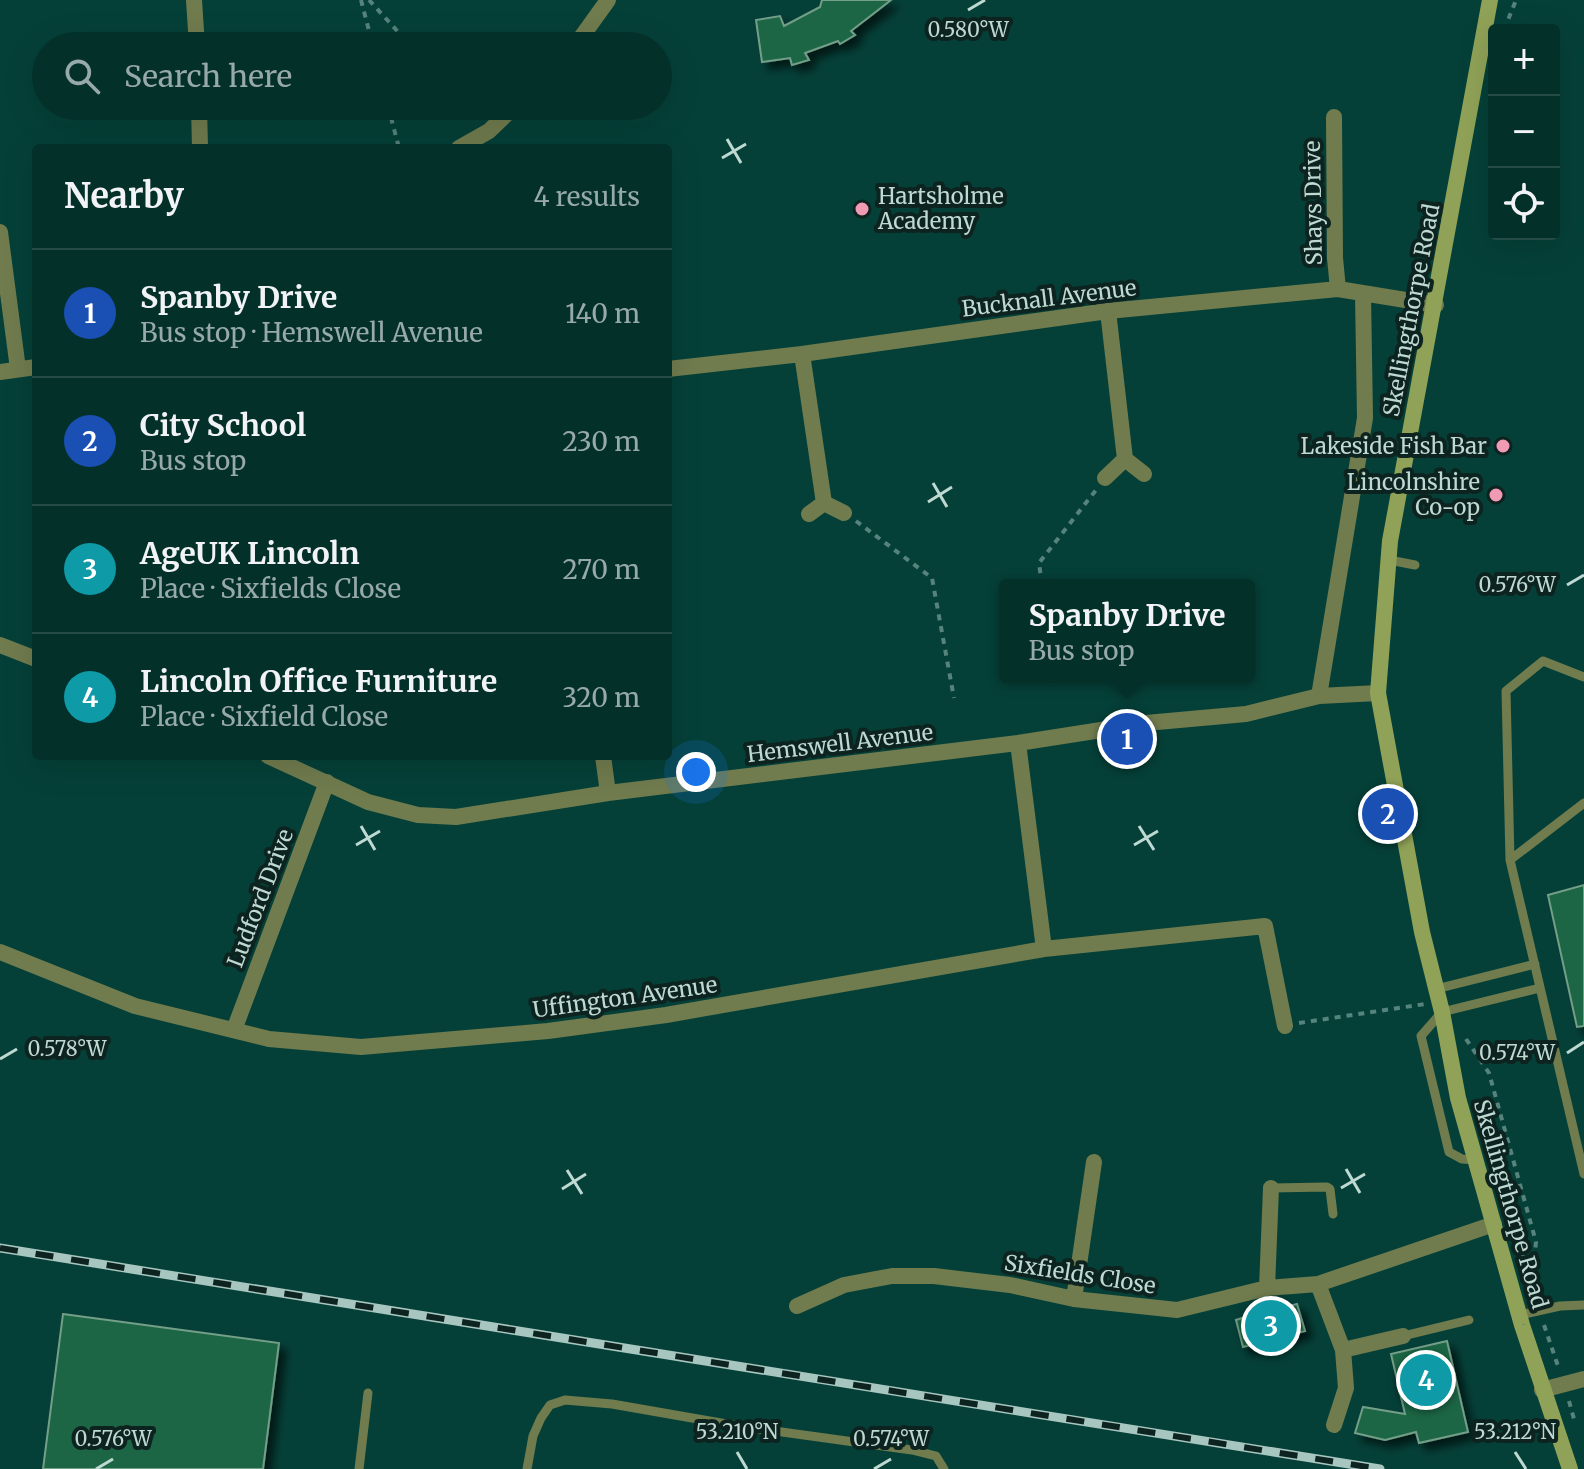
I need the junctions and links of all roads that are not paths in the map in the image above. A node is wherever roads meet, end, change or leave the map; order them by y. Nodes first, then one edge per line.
1 (194, 0) edge
2 (608, 0) edge
3 (1490, 0) edge
4 (196, 32) edge
5 (585, 32) edge
6 (1334, 117) dead end
7 (199, 120) edge
8 (500, 120) edge
9 (200, 144) edge
10 (466, 144) edge
11 (0, 232) edge
12 (1338, 289) junction
13 (1363, 294) junction
14 (1436, 305) junction
15 (1108, 311) junction
16 (802, 354) junction
17 (32, 367) edge
18 (18, 369) junction
19 (672, 369) edge
20 (0, 372) edge
21 (1125, 459) junction
22 (1144, 474) dead end
23 (1105, 478) road end
24 (824, 503) junction
25 (844, 513) road end
26 (809, 514) dead end
27 (1389, 560) junction
28 (1415, 565) dead end
29 (0, 645) edge
30 (32, 657) edge
31 (1584, 677) edge
32 (1378, 693) junction
33 (1319, 696) junction
34 (1018, 743) junction
35 (277, 760) edge
36 (604, 760) edge
37 (327, 782) junction
38 (608, 793) junction
39 (1584, 803) edge
40 (1510, 860) junction
41 (1044, 949) junction
42 (0, 952) edge
43 (1535, 964) junction
44 (1540, 988) junction
45 (1436, 989) junction
46 (1442, 1012) junction
47 (1285, 1026) road end
48 (234, 1030) junction
49 (1476, 1160) junction
50 (1094, 1162) dead end
51 (1584, 1174) edge
52 (1271, 1188) joint
53 (1333, 1214) dead end
54 (1494, 1224) junction
55 (1318, 1284) junction
56 (1267, 1288) junction
57 (1074, 1299) junction
58 (1584, 1305) edge
59 (797, 1306) dead end
60 (1520, 1315) junction
61 (1469, 1320) dead end
62 (1403, 1336) joint
63 (1343, 1350) junction
64 (1584, 1379) edge
65 (1542, 1390) junction
66 (368, 1393) dead end
67 (1334, 1425) dead end
68 (359, 1469) edge
69 (527, 1469) edge
70 (944, 1469) edge
71 (1570, 1469) edge

1 - 4 street
2 - 5 street
3 - 14 main road, Skellingthorpe Road
6 - 12 street, Shays Drive
7 - 9 street
8 - 10 street
11 - 18 street
12 - 13 street, Bucknall Avenue
12 - 15 street, Bucknall Avenue
13 - 14 street, Bucknall Avenue
13 - 33 street, Skellingthorpe Road
14 - 27 main road, Skellingthorpe Road
15 - 16 street, Bucknall Avenue
15 - 21 street
16 - 19 street, Bucknall Avenue
16 - 24 street
17 - 18 street
18 - 20 street
21 - 22 street
21 - 23 street
24 - 25 street
24 - 26 street
27 - 28 lane
27 - 32 main road, Skellingthorpe Road
29 - 30 street
31 - 40 lane
32 - 33 street, Hemswell Avenue
32 - 45 main road, Skellingthorpe Road
33 - 34 street, Hemswell Avenue
34 - 38 street, Hemswell Avenue
34 - 41 street
35 - 37 street, Hemswell Avenue
36 - 38 street
37 - 38 street, Hemswell Avenue
37 - 48 street, Ludford Drive
39 - 40 lane
40 - 43 lane
41 - 47 street, Uffington Avenue
41 - 48 street, Uffington Avenue
42 - 48 street, Uffington Avenue
43 - 44 lane
43 - 45 lane
44 - 46 lane
44 - 51 lane
45 - 46 main road, Skellingthorpe Road
46 - 49 main road, Skellingthorpe Road
46 - 49 lane
49 - 54 main road, Skellingthorpe Road
50 - 57 street
52 - 53 lane
52 - 56 street
54 - 55 street, Sixfields Close
54 - 60 main road, Skellingthorpe Road
55 - 56 street, Sixfields Close
55 - 63 street
56 - 57 street, Sixfields Close
57 - 59 street, Sixfields Close
58 - 60 lane
60 - 65 main road, Skellingthorpe Road
61 - 62 lane
62 - 63 street
63 - 67 street
64 - 65 street
65 - 71 main road, Skellingthorpe Road
66 - 68 lane
69 - 70 lane

